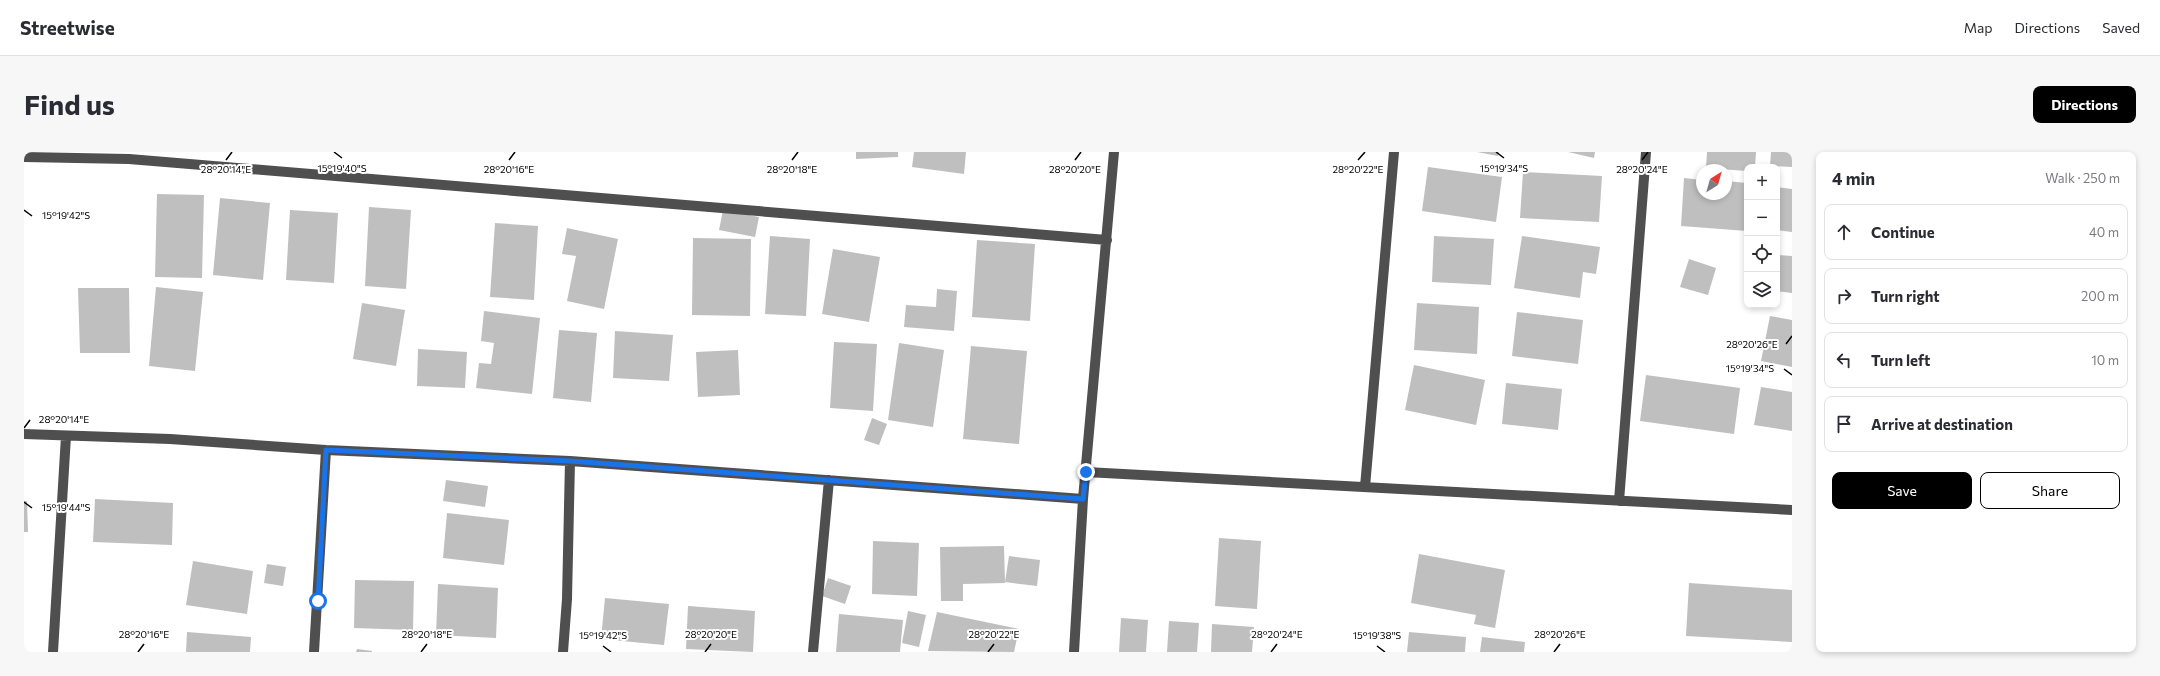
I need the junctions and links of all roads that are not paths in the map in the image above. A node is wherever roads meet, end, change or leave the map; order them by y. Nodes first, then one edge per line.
1 (1114, 152) edge
2 (1394, 152) edge
3 (1646, 152) edge
4 (24, 157) edge
5 (1108, 240) junction
6 (24, 434) edge
7 (66, 436) junction
8 (326, 450) junction
9 (570, 461) junction
10 (1086, 472) junction
11 (829, 480) junction
12 (1365, 487) junction
13 (1083, 499) junction
14 (1619, 501) junction
15 (1792, 510) edge
16 (53, 652) edge
17 (314, 652) edge
18 (563, 652) edge
19 (813, 652) edge
20 (1074, 652) edge

1 - 5 street
2 - 12 street
3 - 14 street
4 - 5 street
5 - 10 street
6 - 7 street
7 - 8 street
7 - 16 street
8 - 9 street
8 - 17 street
9 - 11 street
9 - 18 street
10 - 12 street
10 - 13 street
11 - 13 street
11 - 19 street
12 - 14 street
13 - 20 street
14 - 15 street

